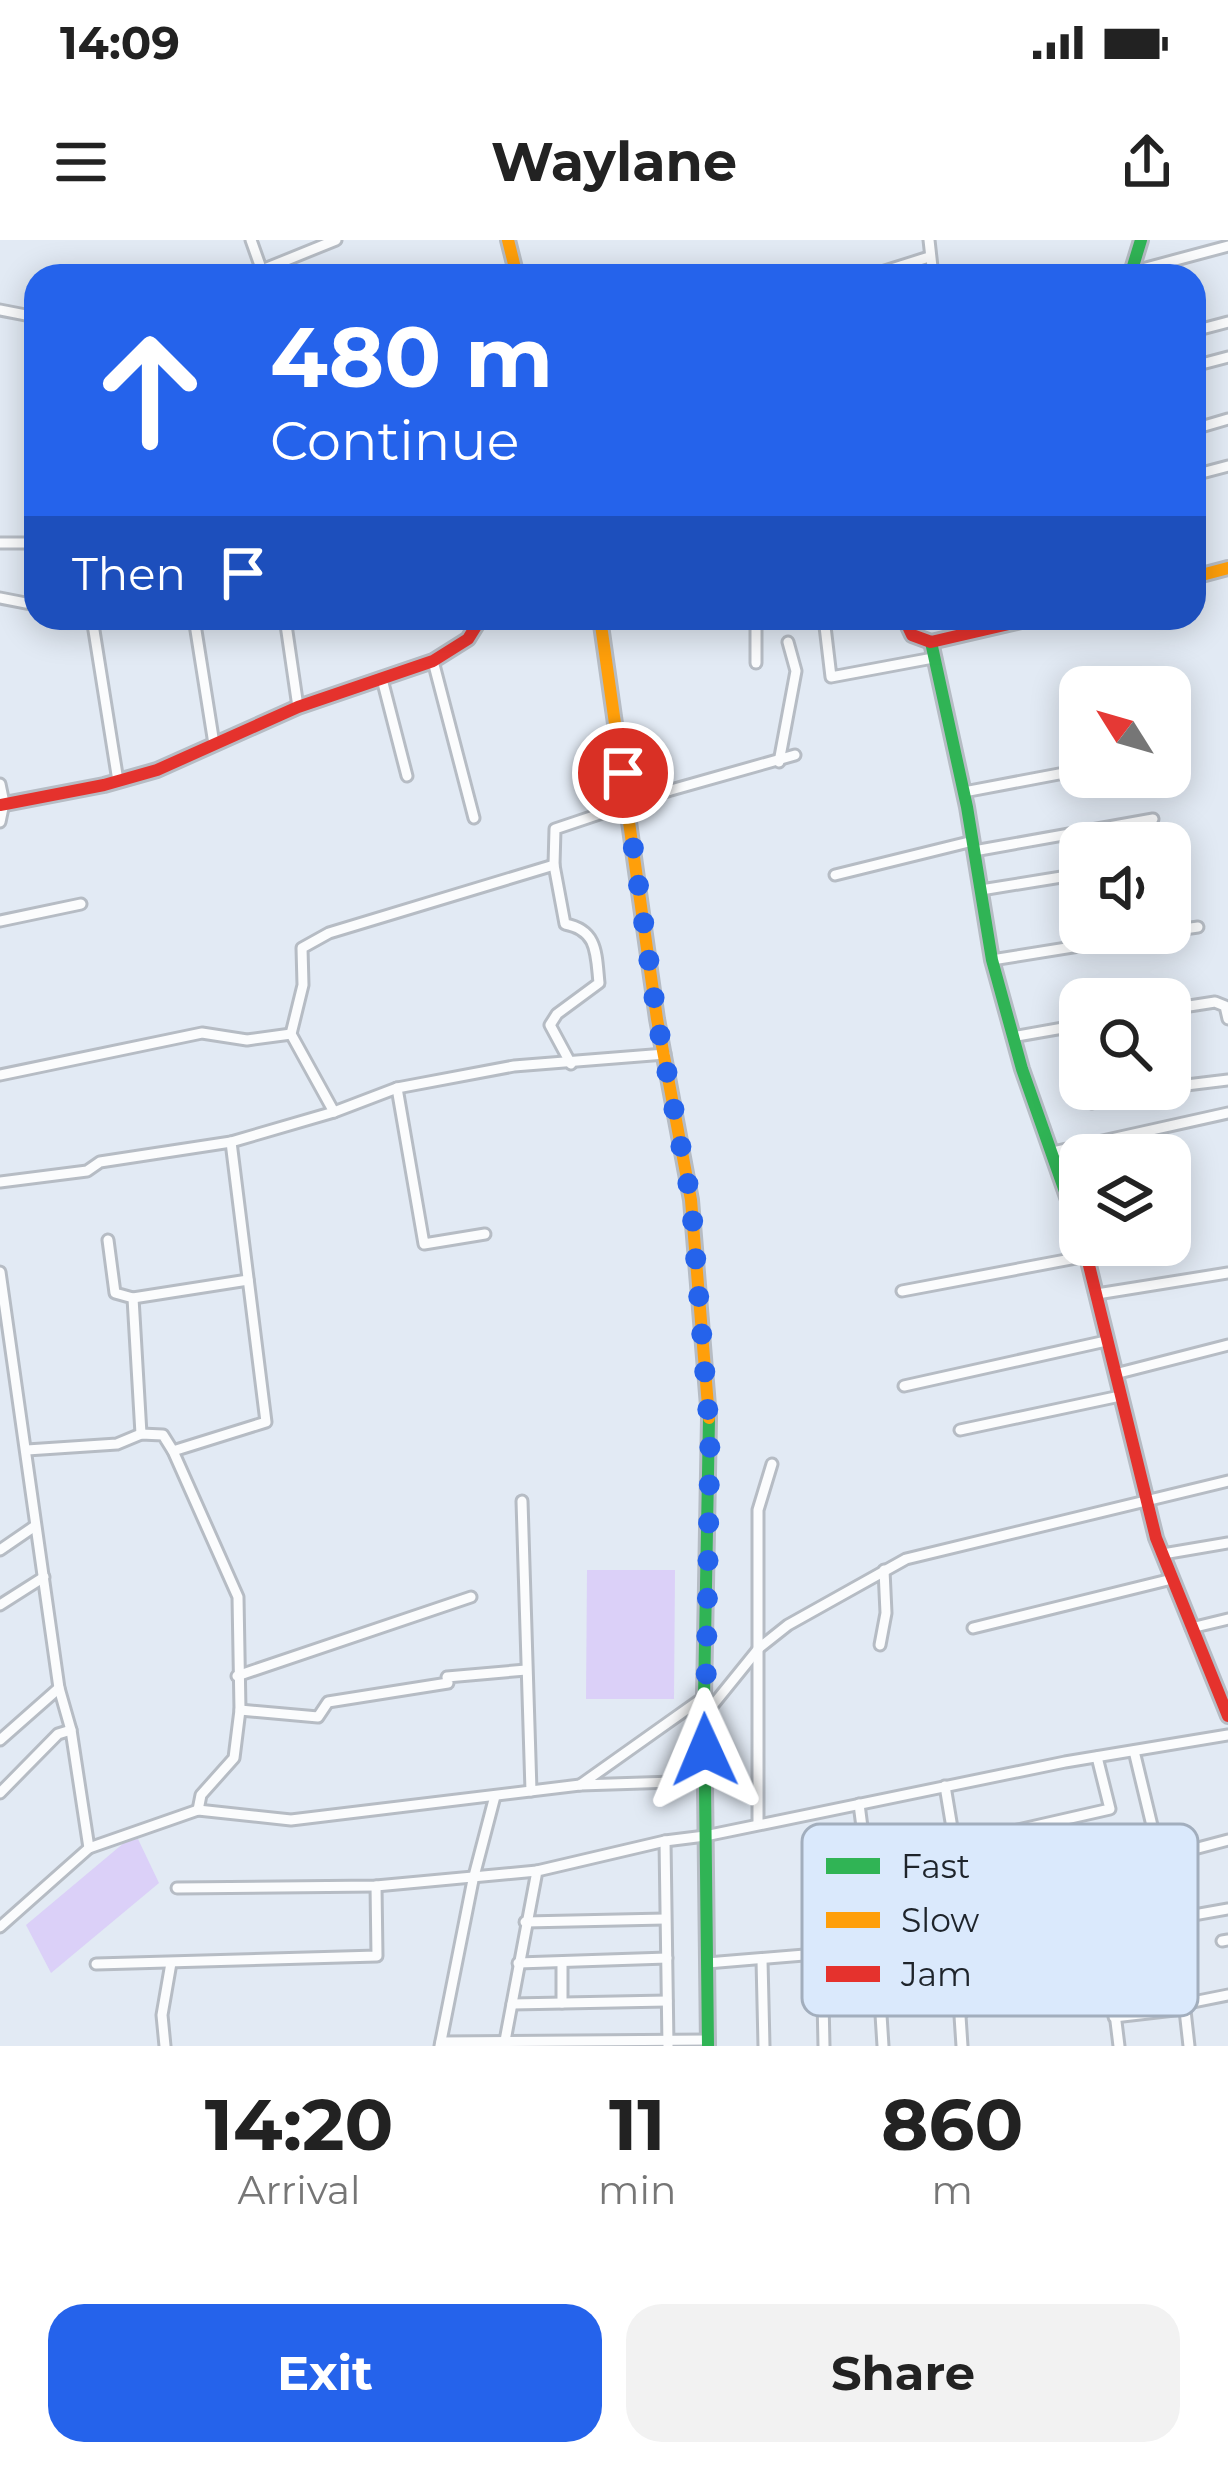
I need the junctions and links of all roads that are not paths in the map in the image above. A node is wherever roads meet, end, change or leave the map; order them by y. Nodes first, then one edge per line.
1 (336, 240) edge
2 (929, 240) edge
3 (1228, 246) edge
4 (928, 257) junction
5 (281, 264) edge
6 (906, 264) edge
7 (930, 264) edge
8 (1165, 264) edge
9 (94, 630) edge
10 (196, 630) edge
11 (287, 630) edge
12 (474, 630) edge
13 (602, 630) edge
14 (756, 630) edge
15 (825, 630) edge
16 (910, 630) edge
17 (982, 630) edge
18 (788, 642) dead end
19 (931, 642) junction
20 (933, 658) junction
21 (433, 661) junction
22 (756, 664) dead end
23 (382, 679) junction
24 (298, 707) junction
25 (214, 744) junction
26 (795, 755) dead end
27 (779, 761) junction
28 (1059, 774) edge
29 (407, 776) dead end
30 (118, 781) junction
31 (0, 784) edge
32 (964, 792) junction
33 (2, 804) edge
34 (626, 805) junction
35 (474, 818) dead end
36 (1153, 819) dead end
37 (0, 822) edge
38 (974, 846) junction
39 (554, 865) junction
40 (835, 875) dead end
41 (1059, 877) edge
42 (981, 890) junction
43 (81, 904) dead end
44 (0, 921) edge
45 (1198, 927) dead end
46 (1191, 928) edge
47 (1059, 949) edge
48 (992, 960) junction
49 (1191, 1006) edge
50 (1228, 1019) edge
51 (1059, 1029) edge
52 (291, 1034) junction
53 (1012, 1037) junction
54 (664, 1054) junction
55 (571, 1064) junction
56 (0, 1075) edge
57 (1228, 1080) edge
58 (1191, 1085) edge
59 (397, 1088) junction
60 (334, 1112) junction
61 (1228, 1113) edge
62 (231, 1142) junction
63 (1053, 1152) junction
64 (1059, 1170) edge
65 (0, 1182) edge
66 (485, 1234) dead end
67 (108, 1240) dead end
68 (1059, 1256) edge
69 (1089, 1266) edge
70 (1228, 1273) edge
71 (0, 1275) edge
72 (248, 1280) junction
73 (902, 1291) dead end
74 (1097, 1294) junction
75 (133, 1298) junction
76 (1106, 1341) junction
77 (1228, 1345) edge
78 (1115, 1374) junction
79 (904, 1386) dead end
80 (1120, 1396) junction
81 (960, 1430) dead end
82 (141, 1434) junction
83 (27, 1450) junction
84 (172, 1451) junction
85 (772, 1464) dead end
86 (1228, 1481) edge
87 (522, 1501) dead end
88 (1147, 1502) junction
89 (34, 1526) junction
90 (1228, 1543) edge
91 (0, 1550) edge
92 (1163, 1555) junction
93 (884, 1570) junction
94 (44, 1577) junction
95 (1172, 1579) junction
96 (471, 1597) dead end
97 (0, 1605) edge
98 (1228, 1619) edge
99 (973, 1628) dead end
100 (1191, 1628) junction
101 (880, 1646) dead end
102 (759, 1648) junction
103 (526, 1670) junction
104 (237, 1676) junction
105 (1222, 1686) edge
106 (58, 1688) junction
107 (704, 1697) junction
108 (240, 1710) junction
109 (704, 1716) junction
110 (1228, 1716) edge
111 (70, 1730) junction
112 (1228, 1735) edge
113 (0, 1740) edge
114 (1134, 1751) junction
115 (1097, 1757) junction
116 (705, 1781) junction
117 (580, 1785) junction
118 (945, 1786) junction
119 (531, 1791) junction
120 (0, 1792) edge
121 (495, 1796) junction
122 (860, 1804) junction
123 (198, 1810) junction
124 (758, 1822) junction
125 (863, 1824) edge
126 (952, 1824) edge
127 (1044, 1824) edge
128 (1152, 1824) edge
129 (705, 1836) junction
130 (1228, 1840) edge
131 (665, 1841) junction
132 (89, 1847) junction
133 (1198, 1848) edge
134 (537, 1871) junction
135 (473, 1880) junction
136 (376, 1886) junction
137 (177, 1888) dead end
138 (1228, 1909) edge
139 (1198, 1916) edge
140 (665, 1919) junction
141 (525, 1922) junction
142 (0, 1927) edge
143 (802, 1956) edge
144 (667, 1958) junction
145 (762, 1960) junction
146 (171, 1963) junction
147 (518, 1963) junction
148 (96, 1964) dead end
149 (562, 1964) junction
150 (706, 1964) junction
151 (1228, 1994) edge
152 (667, 2001) junction
153 (562, 2003) junction
154 (1198, 2003) edge
155 (512, 2004) junction
156 (824, 2016) edge
157 (881, 2016) edge
158 (960, 2016) edge
159 (1127, 2016) edge
160 (1184, 2016) edge
161 (1114, 2018) joint
162 (708, 2043) edge
163 (441, 2044) edge
164 (575, 2044) edge
165 (668, 2044) edge
166 (505, 2045) edge
167 (165, 2046) edge
168 (764, 2046) edge
169 (824, 2046) edge
170 (883, 2046) edge
171 (962, 2046) edge
172 (1119, 2046) edge
173 (1189, 2046) edge

1 - 5 street
2 - 4 street
3 - 8 street
4 - 6 street
4 - 7 street
9 - 30 street
10 - 25 street
11 - 24 street
12 - 21 street
13 - 34 street
14 - 22 street
15 - 20 street
16 - 19 street
17 - 19 street
18 - 27 street
19 - 20 street
20 - 32 street
21 - 23 street
21 - 35 street
23 - 24 street
23 - 29 street
24 - 25 street
25 - 30 street
26 - 27 street
27 - 34 street
28 - 32 street
30 - 33 street
31 - 33 street
32 - 38 street
33 - 37 street
34 - 39 street
34 - 54 street
36 - 38 street
38 - 40 street
38 - 42 street
39 - 52 street
39 - 55 street
41 - 42 street
42 - 48 street
43 - 44 street
45 - 46 street
47 - 48 street
48 - 53 street
49 - 50 street
51 - 53 street
52 - 56 street
52 - 60 street
53 - 63 street
54 - 55 street
54 - 107 street
55 - 59 street
57 - 58 street
59 - 60 street
59 - 66 street
60 - 62 street
61 - 63 street
62 - 65 street
62 - 72 street
63 - 64 street
67 - 75 street
68 - 73 street
69 - 74 street
70 - 74 street
71 - 83 street
72 - 75 street
72 - 84 street
74 - 76 street
75 - 82 street
76 - 78 street
76 - 79 street
77 - 78 street
78 - 80 street
80 - 81 street
80 - 88 street
82 - 83 street
82 - 84 street
83 - 89 street
84 - 104 street
85 - 102 street
86 - 88 street
87 - 103 street
88 - 92 street
88 - 93 street
89 - 91 street
89 - 94 street
90 - 92 street
92 - 95 street
93 - 101 street
93 - 102 street
94 - 97 street
94 - 106 street
95 - 99 street
95 - 100 street
96 - 104 street
98 - 100 street
100 - 105 street
102 - 109 street
102 - 124 street
103 - 108 street
103 - 119 street
104 - 108 street
105 - 110 street
106 - 111 street
106 - 113 street
107 - 109 street
107 - 117 street
108 - 123 street
109 - 116 street
111 - 120 street
111 - 132 street
112 - 114 street
114 - 115 street
114 - 128 street
115 - 118 street
115 - 127 street
116 - 117 street
116 - 129 street
117 - 119 street
118 - 122 street
118 - 126 street
119 - 121 street
121 - 123 street
121 - 135 street
122 - 124 street
122 - 125 street
123 - 132 street
124 - 129 street
129 - 131 street
129 - 150 street
130 - 133 street
131 - 134 street
131 - 140 street
132 - 142 street
134 - 135 street
134 - 141 street
135 - 136 street
135 - 163 street
136 - 137 street
136 - 146 street
138 - 139 street
140 - 141 street
140 - 144 street
141 - 147 street
143 - 145 street
144 - 149 street
144 - 152 street
145 - 150 street
145 - 168 street
146 - 148 street
146 - 167 street
147 - 149 street
147 - 155 street
149 - 153 street
150 - 162 street
151 - 154 street
152 - 153 street
152 - 165 street
153 - 155 street
155 - 166 street
156 - 169 street
157 - 170 street
158 - 171 street
159 - 161 street
160 - 173 street
161 - 172 street
162 - 165 street
163 - 166 street
164 - 165 street
164 - 166 street

